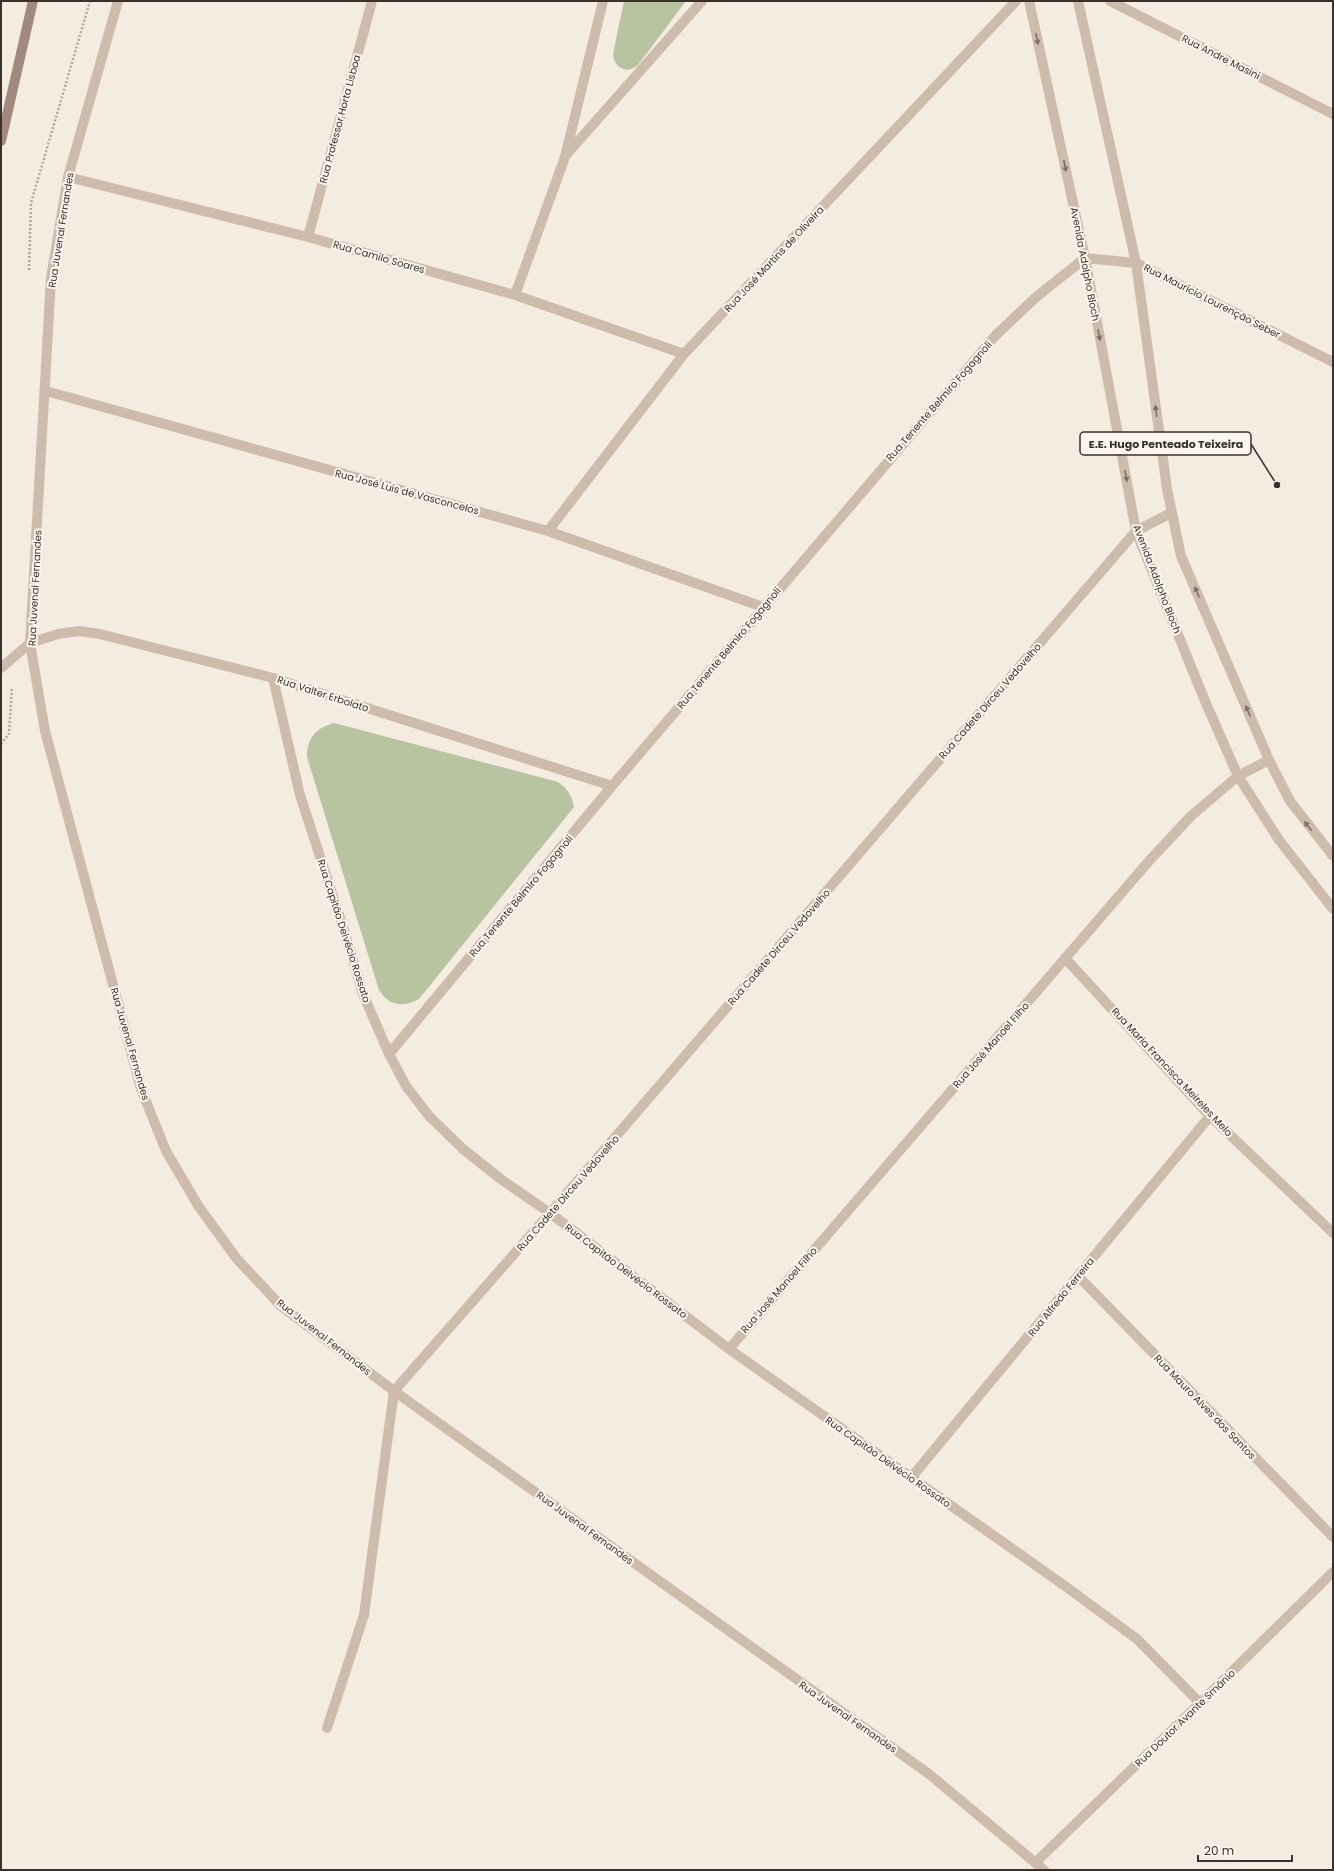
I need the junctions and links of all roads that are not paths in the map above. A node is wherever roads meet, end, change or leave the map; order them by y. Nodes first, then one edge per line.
1 (33, 1) edge
2 (118, 1) edge
3 (372, 1) edge
4 (603, 1) edge
5 (702, 1) edge
6 (1016, 1) edge
7 (1029, 1) edge
8 (1078, 1) edge
9 (1110, 1) edge
10 (1333, 114) edge
11 (1, 141) edge
12 (565, 157) junction
13 (68, 177) junction
14 (308, 237) junction
15 (1085, 258) junction
16 (1136, 263) junction
17 (515, 295) junction
18 (684, 354) junction
19 (1333, 362) edge
20 (46, 392) junction
21 (1171, 513) junction
22 (548, 531) junction
23 (1136, 531) junction
24 (763, 607) junction
25 (30, 643) junction
26 (1, 668) edge
27 (273, 678) junction
28 (1269, 760) junction
29 (1238, 776) junction
30 (612, 786) junction
31 (1333, 856) edge
32 (1333, 909) edge
33 (1065, 958) junction
34 (389, 1054) junction
35 (1210, 1116) junction
36 (550, 1213) junction
37 (1333, 1233) edge
38 (1078, 1276) junction
39 (729, 1349) junction
40 (394, 1391) junction
41 (912, 1478) junction
42 (1333, 1537) edge
43 (1333, 1572) edge
44 (1200, 1703) junction
45 (327, 1728) dead end
46 (1036, 1862) junction
47 (1044, 1870) edge

1 - 11 main road
2 - 13 street, Rua Juvenal Fernandes
3 - 14 street, Rua Professor Horta Lisboa
4 - 12 street
5 - 12 street
6 - 18 street, Rua José Martins de Oliveira
7 -> 15 street, Avenida Adolpho Bloch
8 - 16 street
9 - 10 street, Rua Andre Masini
12 - 17 street
13 - 14 street, Rua Camilo Soares
13 - 20 street, Rua Juvenal Fernandes
14 - 17 street, Rua Camilo Soares
15 - 16 street, Rua Maurício Lourenção Seber
15 -> 23 street, Avenida Adolpho Bloch
15 - 24 street, Rua Tenente Belmiro Fogagnoli
16 - 19 street, Rua Maurício Lourenção Seber
21 -> 16 street
17 - 18 street, Rua Camilo Soares
18 - 22 street, Rua José Martins de Oliveira
20 - 22 street, Rua José Luís de Vasconcelos
20 - 25 street, Rua Juvenal Fernandes
21 - 23 street, Rua Cadete Dirceu Vedovelho
28 -> 21 street
22 - 24 street, Rua José Luís de Vasconcelos
23 - 29 street, Avenida Adolpho Bloch
23 - 36 street, Rua Cadete Dirceu Vedovelho
24 - 30 street, Rua Tenente Belmiro Fogagnoli
25 - 26 street
25 - 27 street, Rua Valter Erbolato
25 - 40 street, Rua Juvenal Fernandes
27 - 30 street, Rua Valter Erbolato
27 - 34 street, Rua Capitão Delvécio Rossato
28 - 29 street, Rua José Manoel Filho
31 -> 28 street
29 - 32 street, Avenida Adolpho Bloch
29 - 33 street, Rua José Manoel Filho
30 - 34 street, Rua Tenente Belmiro Fogagnoli
33 - 35 street, Rua Maria Francisca Meireles Melo
33 - 39 street, Rua José Manoel Filho
34 - 36 street, Rua Capitão Delvécio Rossato
35 - 37 street, Rua Maria Francisca Meireles Melo
35 - 38 street, Rua Alfredo Ferreira
36 - 39 street, Rua Capitão Delvécio Rossato
36 - 40 street, Rua Cadete Dirceu Vedovelho
38 - 41 street, Rua Alfredo Ferreira
38 - 42 street, Rua Mauro Alves dos Santos
39 - 41 street, Rua Capitão Delvécio Rossato
40 - 45 street
40 - 46 street, Rua Juvenal Fernandes
41 - 44 street, Rua Capitão Delvécio Rossato
43 - 44 street, Rua Doutor Avante Smânio
44 - 46 street, Rua Doutor Avante Smânio
46 - 47 street, Rua Juvenal Fernandes

